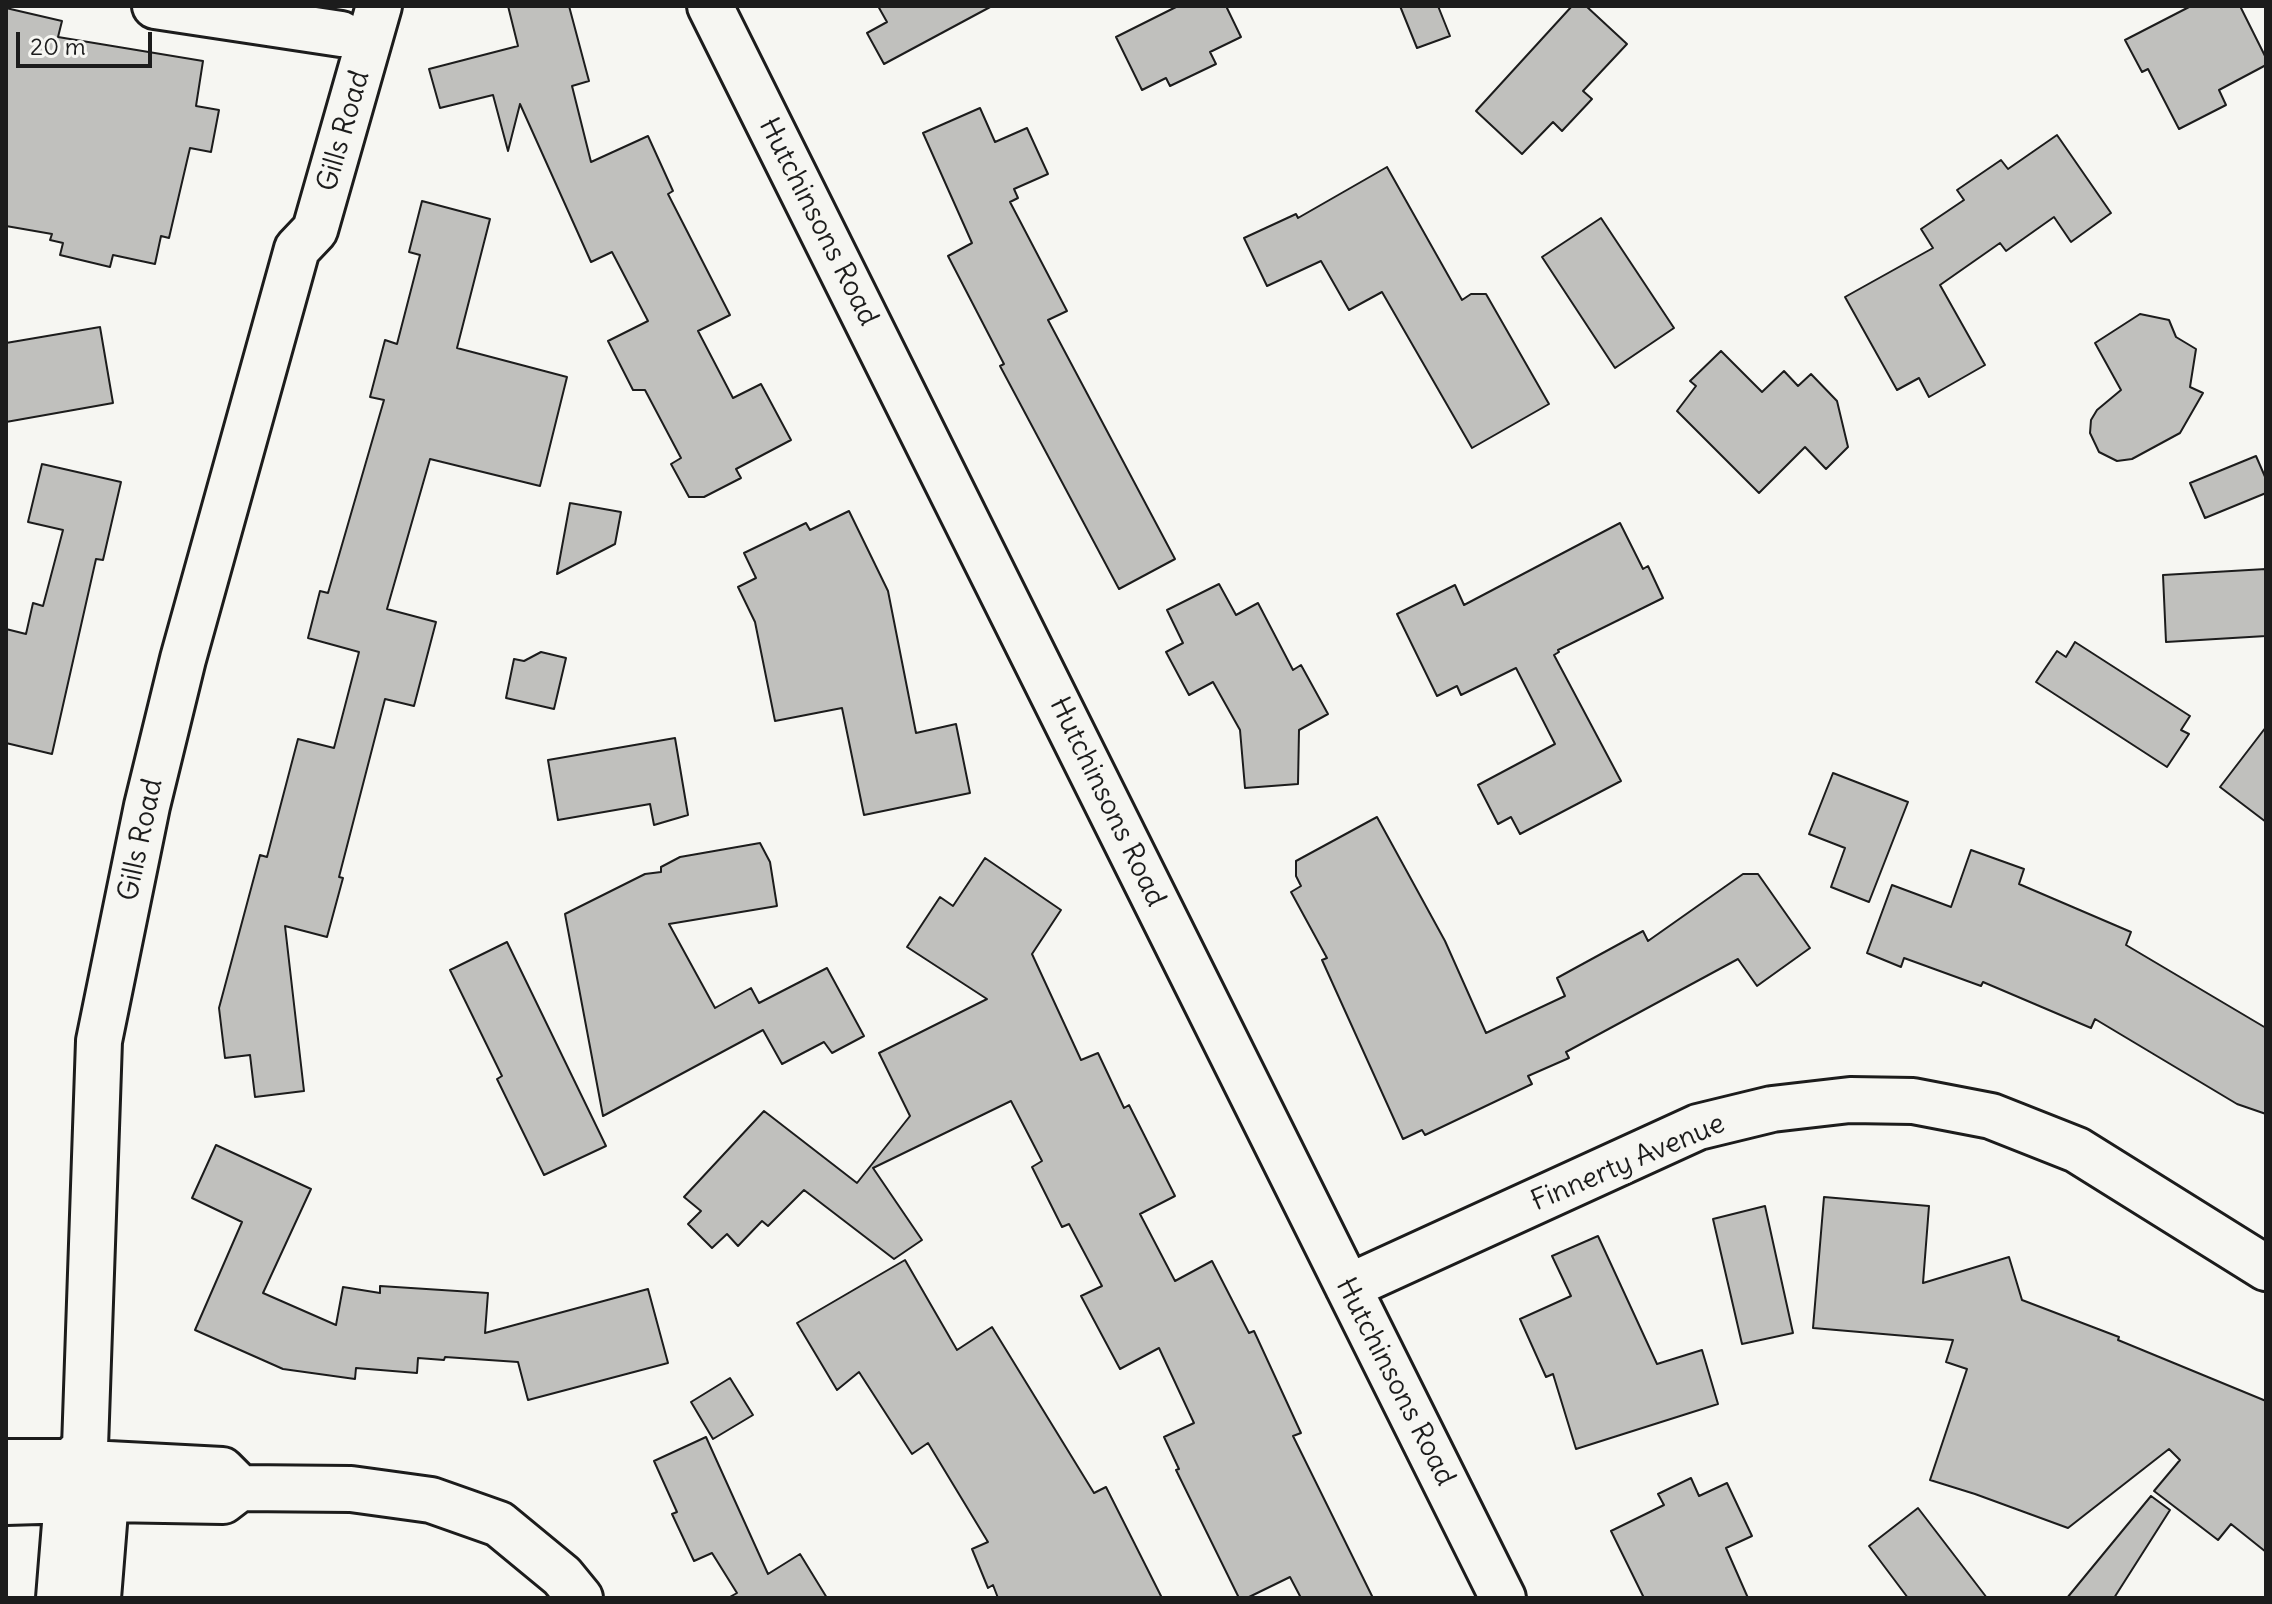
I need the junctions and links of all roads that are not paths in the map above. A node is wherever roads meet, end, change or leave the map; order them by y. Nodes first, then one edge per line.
1 (155, 6) edge
2 (379, 6) edge
3 (710, 6) edge
4 (344, 20) edge
5 (297, 249) junction
6 (2266, 1268) edge
7 (1348, 1287) junction
8 (6, 1462) edge
9 (87, 1474) junction
10 (6, 1502) edge
11 (59, 1598) edge
12 (98, 1598) edge
13 (580, 1598) edge
14 (1503, 1598) edge

1 - 4 street
2 - 5 street, Gills Road
3 - 7 street, Hutchinsons Road
4 - 5 street, Gills Road
5 - 9 street, Gills Road
6 - 7 street, Finnerty Avenue
7 - 14 street, Hutchinsons Road
8 - 9 street
9 - 10 street
9 - 11 street, Gills Road
9 - 12 street, Gills Road
9 - 13 street

